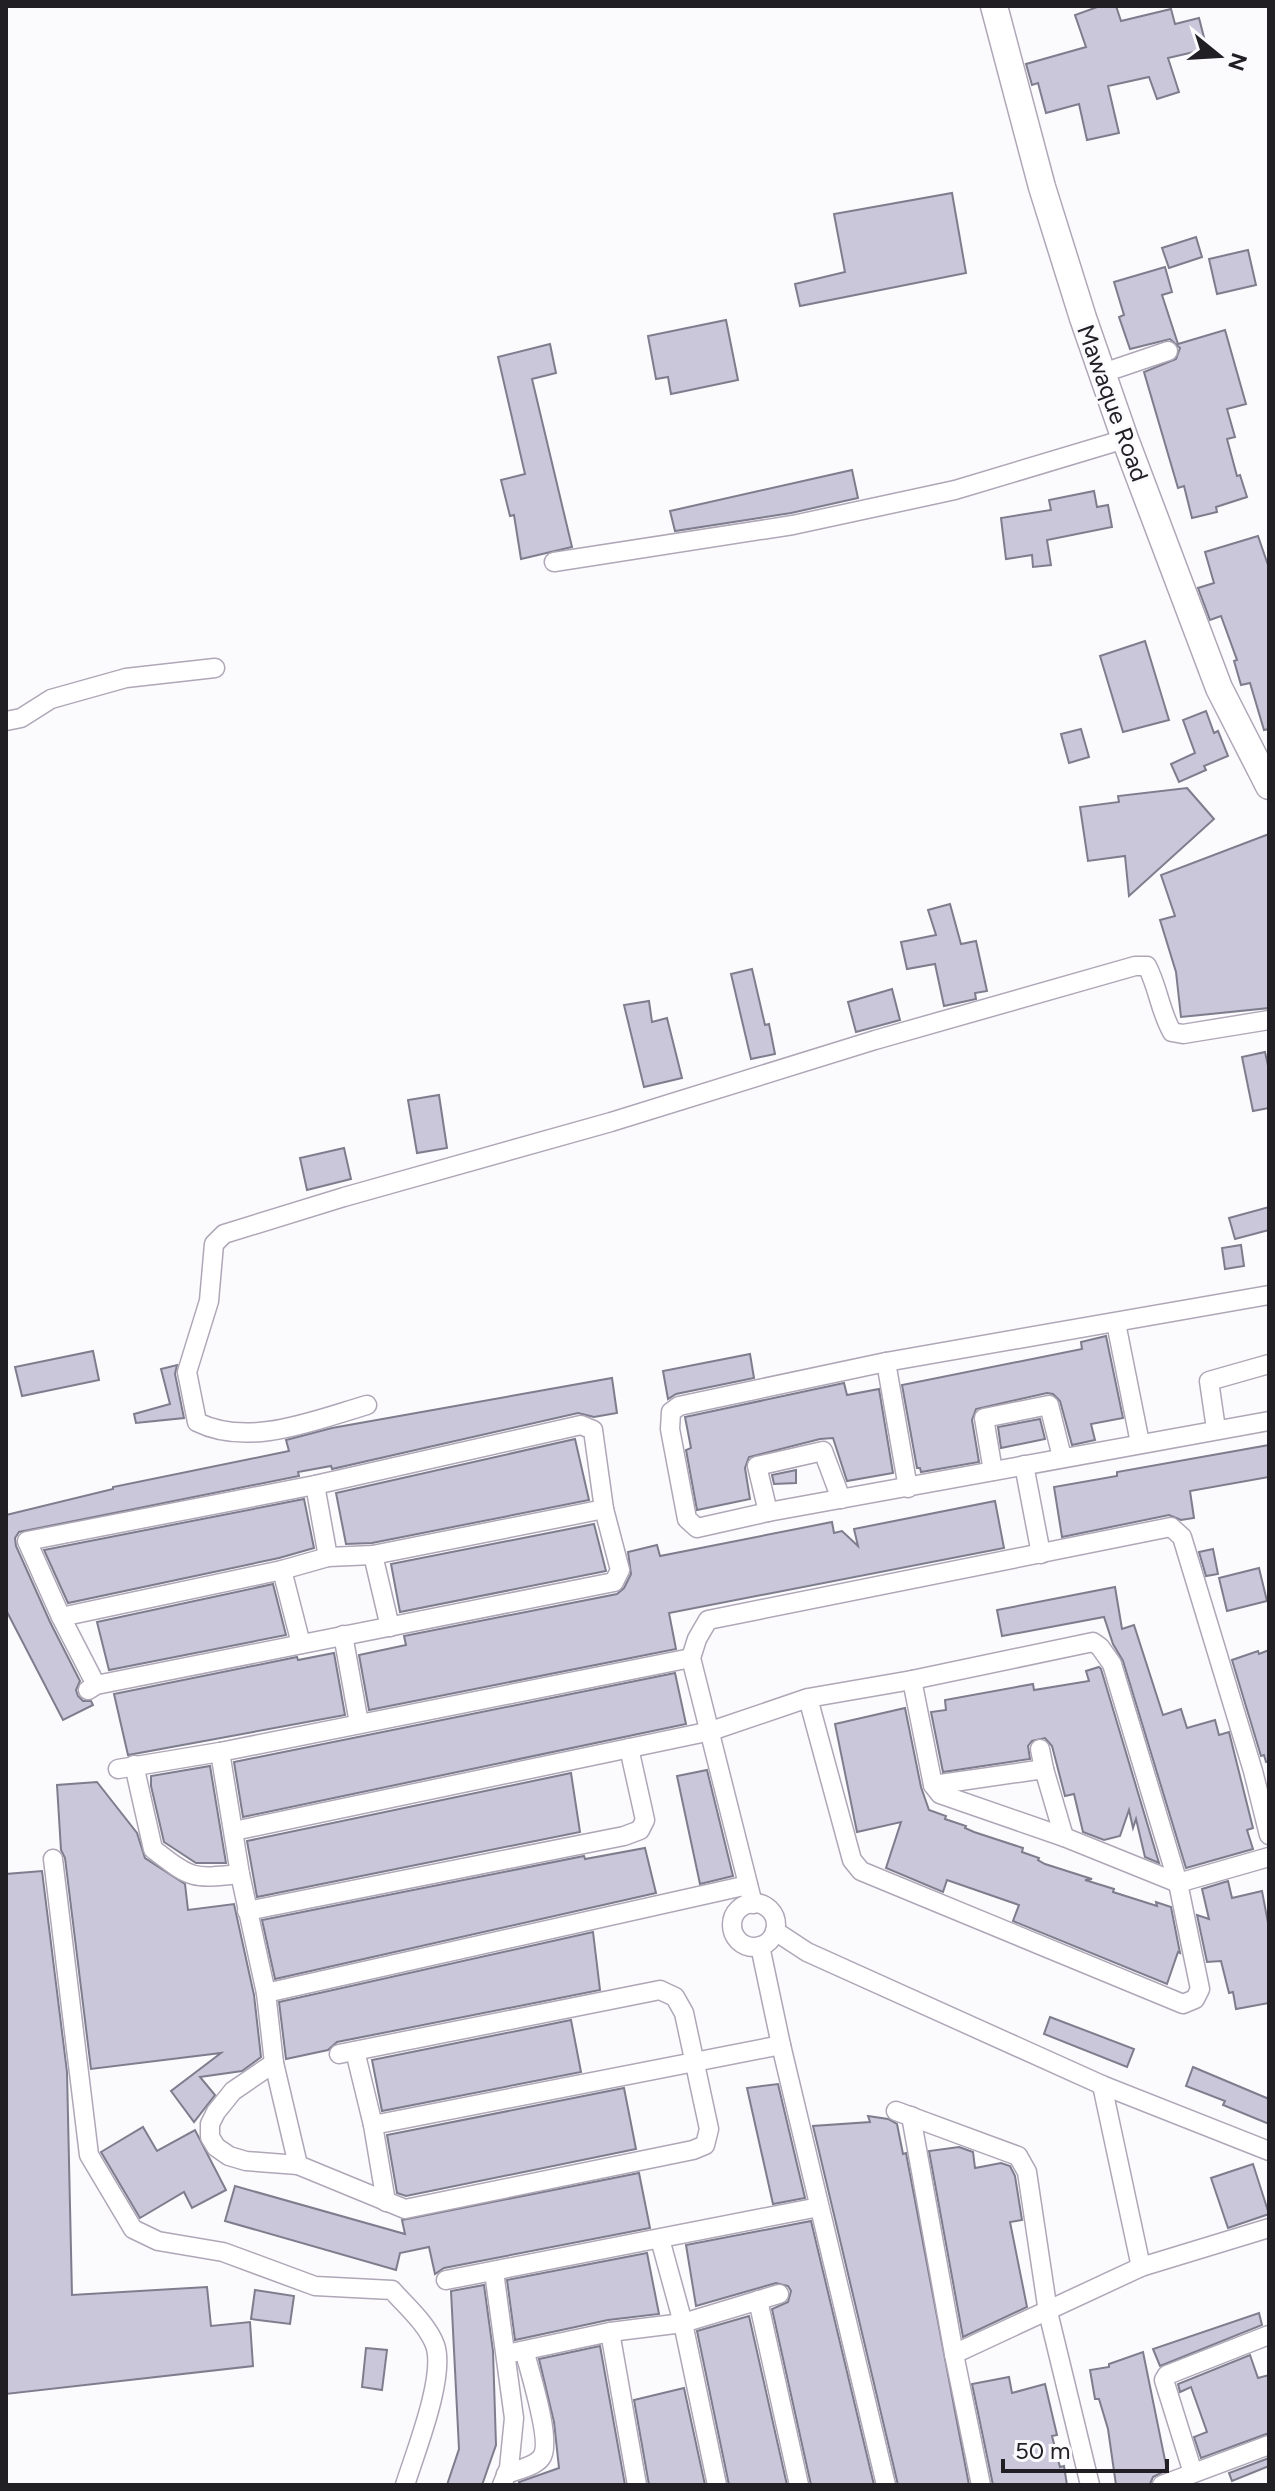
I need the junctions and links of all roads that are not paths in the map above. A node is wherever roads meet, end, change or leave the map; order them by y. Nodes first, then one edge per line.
1 (994, 6) edge
2 (1168, 351) dead end
3 (1103, 373) junction
4 (1125, 439) junction
5 (554, 562) dead end
6 (215, 668) dead end
7 (6, 721) edge
8 (1269, 786) edge
9 (1269, 1020) edge
10 (1269, 1295) edge
11 (1116, 1323) junction
12 (886, 1362) junction
13 (1269, 1364) edge
14 (367, 1405) dead end
15 (1269, 1421) edge
16 (1216, 1429) junction
17 (1140, 1443) junction
18 (1062, 1457) junction
19 (1024, 1465) junction
20 (993, 1471) junction
21 (315, 1485) junction
22 (908, 1488) junction
23 (841, 1499) junction
24 (604, 1509) junction
25 (768, 1512) junction
26 (1041, 1554) junction
27 (373, 1555) junction
28 (328, 1557) junction
29 (282, 1570) junction
30 (61, 1617) junction
31 (390, 1627) junction
32 (343, 1635) junction
33 (301, 1644) junction
34 (691, 1658) junction
35 (912, 1680) junction
36 (808, 1698) junction
37 (359, 1723) junction
38 (711, 1731) junction
39 (629, 1748) junction
40 (1040, 1749) dead end
41 (220, 1752) junction
42 (1044, 1769) junction
43 (933, 1785) junction
44 (234, 1831) junction
45 (1269, 1835) edge
46 (1064, 1837) junction
47 (1269, 1857) edge
48 (53, 1859) dead end
49 (240, 1874) junction
50 (1178, 1883) junction
51 (748, 1885) junction
52 (753, 1904) junction
53 (247, 1911) junction
54 (775, 1931) junction
55 (760, 1946) junction
56 (266, 1993) junction
57 (781, 2045) junction
58 (693, 2060) junction
59 (274, 2063) junction
60 (1102, 2085) junction
61 (373, 2125) junction
62 (1269, 2151) edge
63 (298, 2165) junction
64 (386, 2202) junction
65 (819, 2207) junction
66 (1269, 2228) edge
67 (660, 2239) junction
68 (1141, 2267) junction
69 (494, 2272) junction
70 (446, 2280) dead end
71 (779, 2294) dead end
72 (758, 2300) junction
73 (1048, 2312) junction
74 (683, 2323) junction
75 (610, 2332) junction
76 (1269, 2335) edge
77 (516, 2354) junction
78 (954, 2354) junction
79 (1269, 2445) edge
80 (1193, 2473) junction
81 (504, 2480) edge
82 (405, 2485) edge
83 (637, 2485) edge
84 (717, 2485) edge
85 (799, 2485) edge
86 (886, 2485) edge
87 (981, 2485) edge
88 (1090, 2485) edge
89 (1162, 2485) edge

1 - 3 main road, Mawaque Road
2 - 3 street
3 - 4 main road, Mawaque Road
4 - 5 street
4 - 8 main road, Mawaque Road
6 - 7 street
9 - 14 street
10 - 11 street
11 - 12 street
11 - 17 street
12 - 22 street
12 - 25 street
13 - 16 street
15 - 16 street
16 - 17 street
17 - 18 street
18 - 19 street
18 - 20 street
19 - 20 street
19 - 26 street
20 - 22 street
21 - 24 street
21 - 28 street
21 - 30 street
22 - 23 street
23 - 25 street
23 - 25 street
24 - 27 street
24 - 31 street
26 - 34 street
26 - 45 street
27 - 28 street
27 - 31 street
28 - 29 street
29 - 30 street
29 - 33 street
30 - 33 street
31 - 32 street
32 - 33 street
32 - 37 street
34 - 37 street
34 - 38 street
35 - 36 street
35 - 43 street
35 - 50 street
36 - 38 street
36 - 50 street
37 - 41 street
38 - 39 street
38 - 51 street
39 - 44 street
39 - 53 street
40 - 42 street
41 - 44 street
41 - 49 street
42 - 43 street
42 - 46 street
43 - 46 street
44 - 49 street
46 - 50 street
47 - 50 street
48 - 82 street
49 - 53 street
51 - 52 street
51 - 56 street
52 - 54 street
52 - 55 street
53 - 56 street
54 - 55 street
54 - 60 street
55 - 57 street
56 - 59 street
57 - 58 street
57 - 65 street
58 - 61 street
58 - 61 street
58 - 64 street
59 - 63 street
59 - 63 street
60 - 62 street
60 - 68 street
61 - 64 street
63 - 64 street
65 - 67 street
65 - 86 street
66 - 68 street
67 - 69 street
67 - 74 street
68 - 73 street
69 - 70 street
69 - 77 street
71 - 72 street
72 - 74 street
72 - 85 street
73 - 78 street
73 - 78 street
73 - 88 street
74 - 75 street
74 - 84 street
75 - 77 street
75 - 83 street
76 - 80 street
77 - 81 street
77 - 81 street
78 - 87 street
79 - 80 street
80 - 89 street

